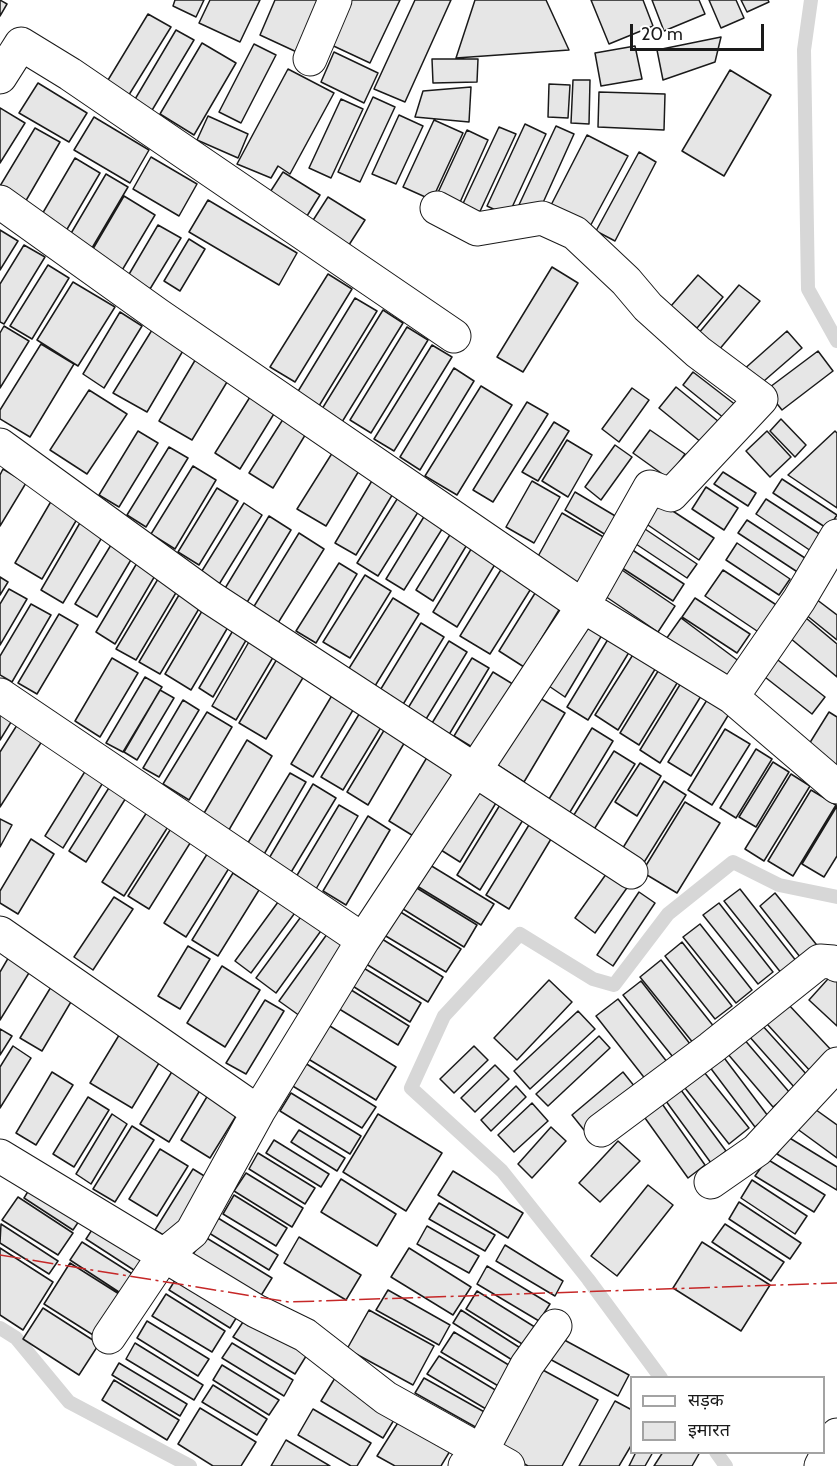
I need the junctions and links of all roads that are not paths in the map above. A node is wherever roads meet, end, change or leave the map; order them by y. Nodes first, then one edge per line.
1 (334, 0) edge
2 (310, 59) dead end
3 (0, 78) edge
4 (0, 202) edge
5 (437, 208) dead end
6 (454, 336) dead end
7 (0, 445) edge
8 (837, 536) edge
9 (582, 606) junction
10 (0, 695) edge
11 (732, 697) junction
12 (474, 770) junction
13 (837, 787) edge
14 (630, 872) dead end
15 (0, 933) edge
16 (363, 940) junction
17 (837, 965) edge
18 (837, 1064) edge
19 (258, 1112) junction
20 (601, 1130) dead end
21 (0, 1155) edge
22 (711, 1182) dead end
23 (164, 1255) junction
24 (555, 1326) dead end
25 (109, 1337) dead end
26 (837, 1436) edge
27 (485, 1461) edge
28 (821, 1466) edge

1 - 2 street
3 - 6 street
4 - 9 street
5 - 9 street
7 - 12 street
8 - 11 street
9 - 11 street
9 - 12 street
10 - 16 street
11 - 13 street
12 - 14 street
12 - 16 street
15 - 19 street
16 - 19 street
17 - 20 street
18 - 22 street
19 - 23 street
21 - 23 street
23 - 25 street
23 - 27 street
24 - 27 street
26 - 28 street

